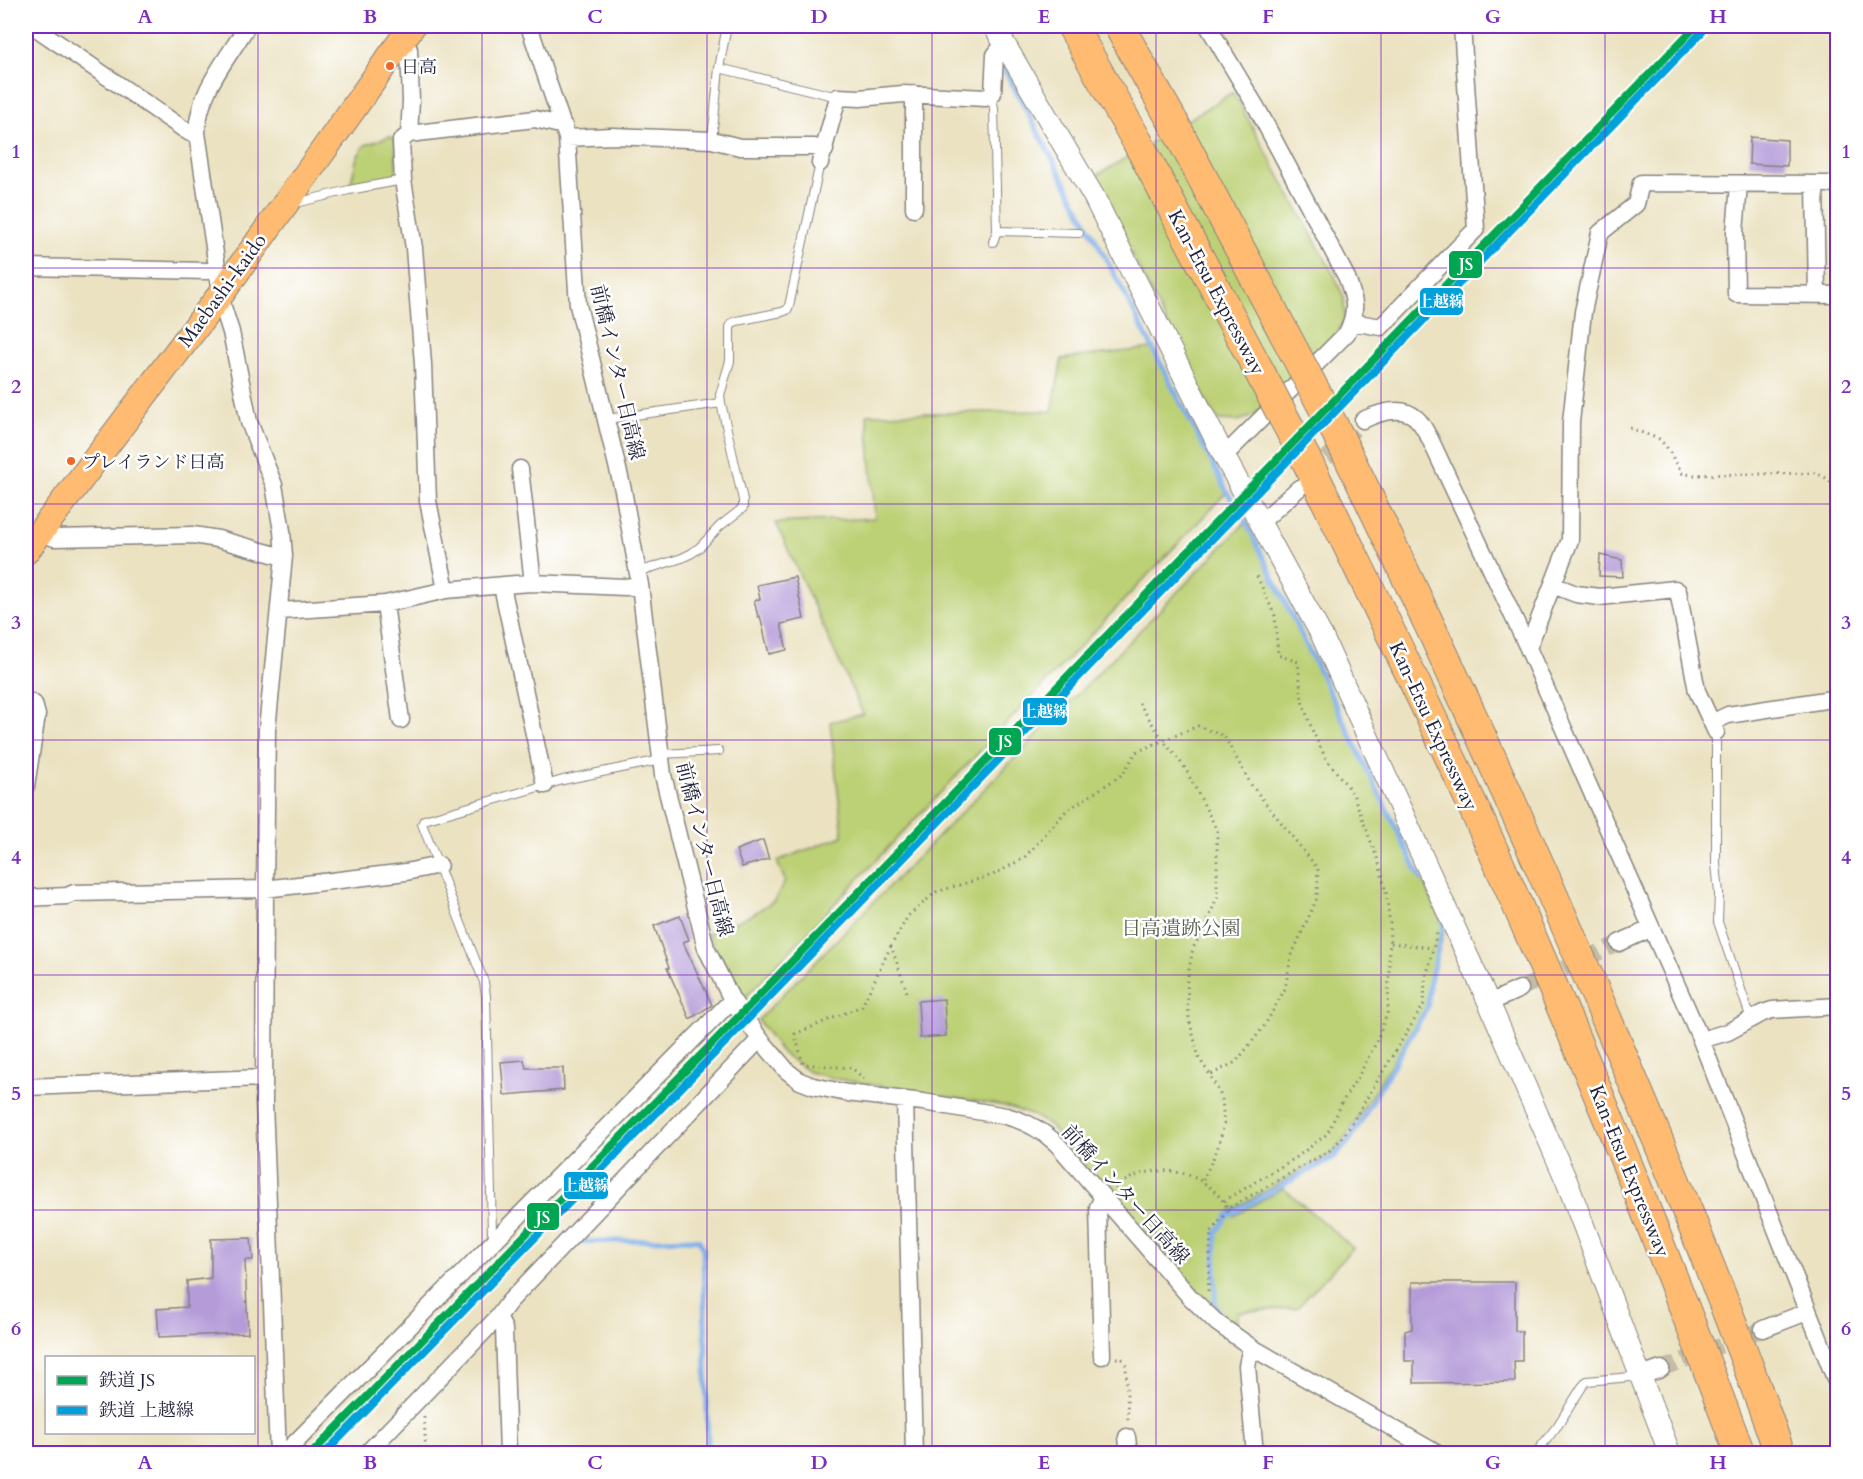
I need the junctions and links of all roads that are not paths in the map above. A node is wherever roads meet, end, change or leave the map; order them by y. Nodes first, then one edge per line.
1 (33, 26) edge
2 (247, 26) edge
3 (529, 26) edge
4 (727, 26) edge
5 (994, 26) edge
6 (1072, 26) edge
7 (1119, 26) edge
8 (1208, 26) edge
9 (1462, 26) edge
10 (406, 34) edge
11 (1006, 47) junction
12 (719, 68) junction
13 (914, 94) junction
14 (838, 97) junction
15 (990, 97) junction
16 (566, 132) junction
17 (197, 133) junction
18 (409, 134) junction
19 (712, 140) junction
20 (823, 156) junction
21 (403, 180) junction
22 (1815, 184) junction
23 (1838, 184) edge
24 (1739, 185) junction
25 (282, 207) junction
26 (914, 208) dead end
27 (997, 231) junction
28 (1079, 233) dead end
29 (993, 242) dead end
30 (26, 267) edge
31 (217, 269) junction
32 (221, 294) junction
33 (1817, 294) junction
34 (1838, 295) edge
35 (1352, 322) junction
36 (721, 403) junction
37 (607, 418) junction
38 (1364, 420) tunnel mouth
39 (1224, 456) junction
40 (520, 469) dead end
41 (1304, 477) junction
42 (1260, 523) junction
43 (41, 531) junction
44 (26, 551) edge
45 (284, 556) junction
46 (639, 578) junction
47 (533, 583) junction
48 (502, 585) junction
49 (1553, 585) junction
50 (446, 590) junction
51 (385, 604) junction
52 (280, 611) junction
53 (1528, 648) junction
54 (1838, 698) edge
55 (26, 700) edge
56 (400, 720) dead end
57 (1714, 727) junction
58 (719, 751) dead end
59 (661, 757) junction
60 (545, 785) junction
61 (26, 786) edge
62 (439, 866) junction
63 (265, 889) junction
64 (26, 898) edge
65 (1650, 929) junction
66 (1619, 943) tunnel mouth
67 (1520, 989) tunnel mouth
68 (732, 1000) junction
69 (1489, 1003) junction
70 (1838, 1006) edge
71 (1750, 1019) junction
72 (760, 1039) junction
73 (1701, 1040) junction
74 (264, 1078) junction
75 (26, 1087) edge
76 (905, 1100) junction
77 (1108, 1193) junction
78 (496, 1240) junction
79 (1807, 1312) junction
80 (498, 1317) junction
81 (1763, 1329) tunnel mouth
82 (1251, 1347) junction
83 (1102, 1356) road end
84 (1661, 1369) tunnel mouth
85 (1641, 1376) junction
86 (1837, 1383) edge
87 (1767, 1415) junction
88 (278, 1454) edge
89 (284, 1454) edge
90 (366, 1454) edge
91 (508, 1454) edge
92 (914, 1454) edge
93 (1255, 1454) edge
94 (1438, 1454) edge
95 (1535, 1454) edge
96 (1670, 1454) edge
97 (1740, 1454) edge
98 (1780, 1454) edge
99 (1785, 1454) edge

1 - 17 street
2 - 17 street
3 - 16 street, 前橋インター日高線
4 - 12 lane
5 - 11 street
6 - 41 highway, Kan-Etsu Expressway, bridge
7 - 87 highway, Kan-Etsu Expressway, bridge
8 - 35 street
9 - 35 street
10 - 18 street
10 - 25 main road, Maebashi-kaido
11 - 15 street
11 - 39 street
12 - 14 lane
12 - 19 lane
13 - 14 street
13 - 15 street
13 - 26 street
14 - 20 street
15 - 27 lane
16 - 18 street
16 - 19 street
16 - 37 street, 前橋インター日高線
17 - 31 street
18 - 21 street
19 - 20 street
20 - 36 lane
21 - 25 lane
21 - 50 street
22 - 23 street
22 - 24 street
22 - 33 street
24 - 33 street
24 - 49 street
25 - 32 main road, Maebashi-kaido
27 - 28 lane
27 - 29 lane
30 - 31 street
31 - 32 street
32 - 43 main road, Maebashi-kaido
32 - 45 street
33 - 34 street
35 - 39 street
36 - 37 lane
36 - 46 lane
37 - 46 street, 前橋インター日高線
38 - 53 street
39 - 42 street
40 - 47 street
41 - 42 street
41 - 97 highway, Kan-Etsu Expressway
42 - 69 street
43 - 44 main road, Maebashi-kaido
43 - 45 street
45 - 52 street
46 - 47 street
46 - 59 street, 前橋インター日高線
47 - 48 street
48 - 50 street
48 - 60 street
49 - 53 street
49 - 57 street
50 - 51 street
51 - 52 street
51 - 56 street
52 - 63 street
53 - 65 street
54 - 57 street
55 - 61 street
57 - 71 lane
58 - 59 lane
59 - 60 lane
59 - 68 street, 前橋インター日高線
60 - 62 lane
62 - 63 street
62 - 78 lane
63 - 64 street
63 - 74 street
65 - 66 street
65 - 73 street
67 - 69 street
68 - 72 street, 前橋インター日高線
68 - 78 street
69 - 85 street
70 - 71 street
71 - 73 street
72 - 76 street, 前橋インター日高線
72 - 80 street
73 - 79 street
74 - 75 street
74 - 88 street
76 - 77 street, 前橋インター日高線
76 - 92 street
77 - 82 street, 前橋インター日高線
77 - 83 street
78 - 89 street
79 - 81 street
79 - 86 street
80 - 90 street
80 - 91 street
82 - 93 street
82 - 94 street, 前橋インター日高線
84 - 85 street
85 - 95 lane
85 - 96 street
87 - 98 highway, Kan-Etsu Expressway
87 - 99 highway

